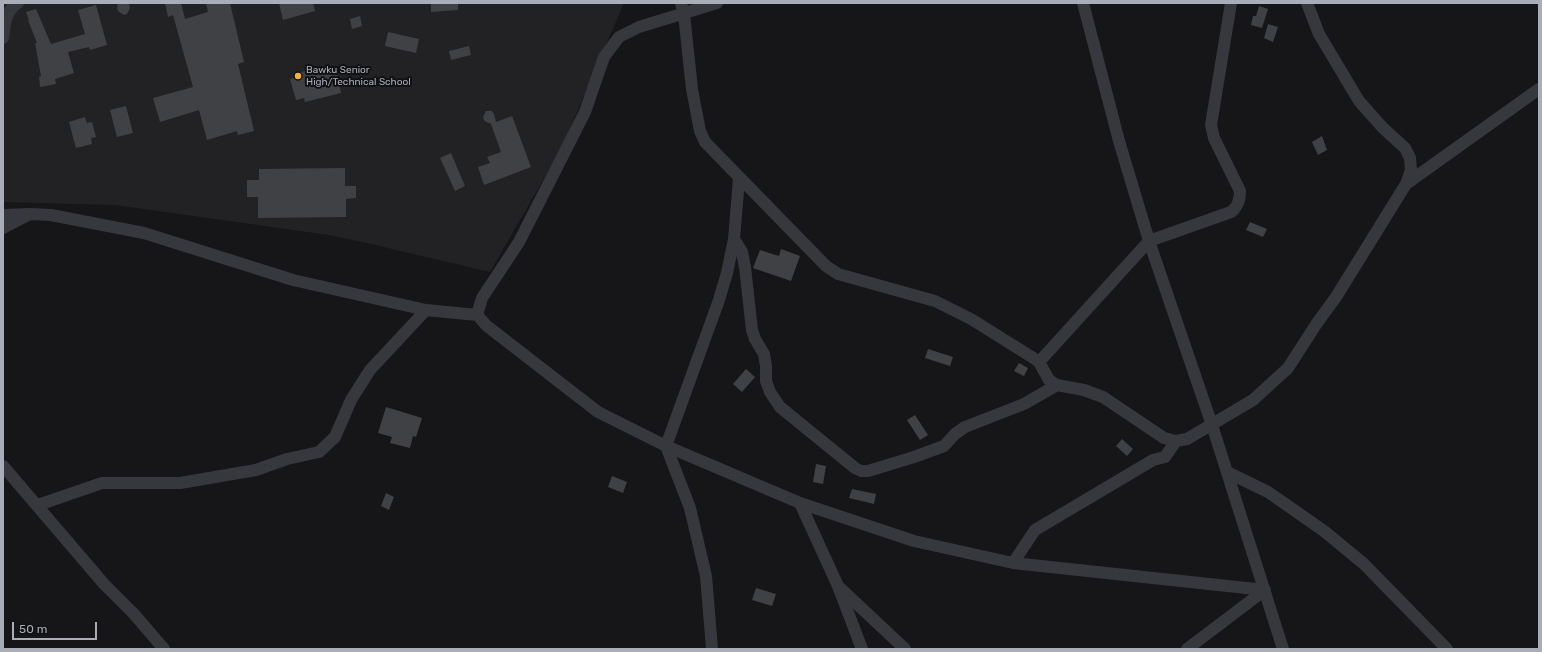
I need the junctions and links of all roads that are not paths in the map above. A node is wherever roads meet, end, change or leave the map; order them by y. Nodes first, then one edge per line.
1 (18, 3) edge
2 (717, 3) edge
3 (1082, 3) edge
4 (1231, 3) edge
5 (1307, 3) edge
6 (683, 9) edge
7 (3, 38) edge
8 (1539, 89) edge
9 (739, 179) junction
10 (1406, 184) junction
11 (3, 214) edge
12 (30, 214) junction
13 (3, 228) edge
14 (734, 239) junction
15 (1149, 241) junction
16 (426, 310) junction
17 (477, 315) junction
18 (1039, 362) junction
19 (1057, 385) junction
20 (1212, 425) junction
21 (1176, 441) junction
22 (666, 446) junction
23 (3, 466) edge
24 (1227, 472) junction
25 (800, 503) junction
26 (38, 505) junction
27 (1013, 563) junction
28 (838, 586) junction
29 (1265, 590) junction
30 (164, 649) edge
31 (712, 649) edge
32 (862, 649) edge
33 (905, 649) edge
34 (1187, 649) edge
35 (1283, 649) edge
36 (1447, 649) edge

1 - 7 street
2 - 6 street
3 - 15 street
4 - 15 street
5 - 10 street
6 - 9 street
6 - 17 street
8 - 10 street
9 - 14 street
9 - 18 street
10 - 20 street
11 - 12 street
12 - 13 street
12 - 16 street
14 - 19 street
14 - 22 street
15 - 18 street
15 - 20 street
16 - 17 street
16 - 26 street
17 - 22 street
18 - 19 street
19 - 21 street
20 - 21 street
20 - 24 street
21 - 27 street
22 - 25 street
22 - 31 street
23 - 26 street
24 - 29 street
24 - 36 street
25 - 27 street
25 - 28 street
26 - 30 street
27 - 29 street
28 - 32 street
28 - 33 street
29 - 34 street
29 - 35 street

